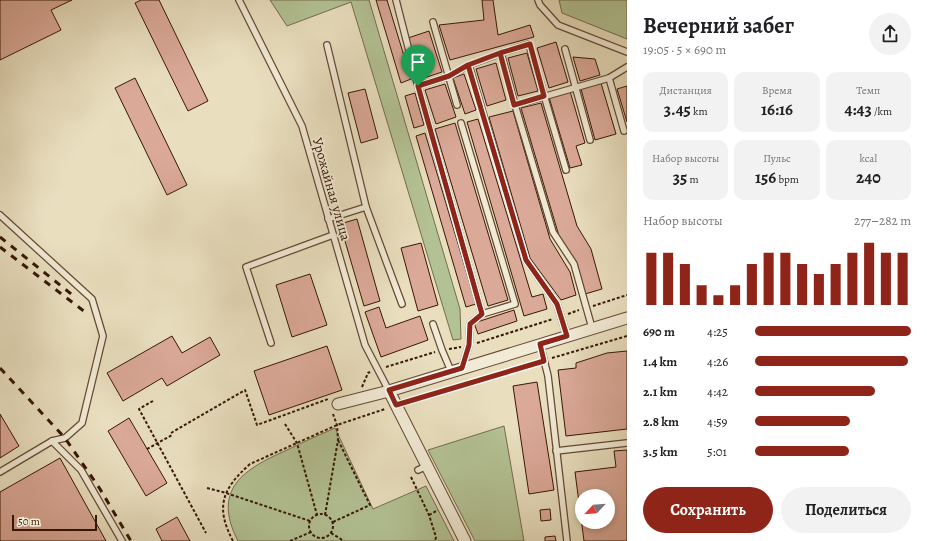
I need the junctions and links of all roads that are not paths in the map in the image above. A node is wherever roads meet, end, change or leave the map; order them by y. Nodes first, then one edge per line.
1 (239, 0) edge
2 (396, 0) edge
3 (538, 0) edge
4 (433, 22) dead end
5 (327, 45) dead end
6 (565, 50) dead end
7 (627, 52) edge
8 (500, 53) junction
9 (468, 65) junction
10 (627, 67) edge
11 (449, 76) junction
12 (609, 78) junction
13 (418, 86) junction
14 (575, 87) junction
15 (544, 96) junction
16 (457, 105) dead end
17 (514, 105) junction
18 (461, 123) dead end
19 (624, 131) dead end
20 (590, 140) dead end
21 (566, 170) dead end
22 (366, 207) junction
23 (0, 215) edge
24 (328, 218) junction
25 (333, 235) junction
26 (402, 304) dead end
27 (482, 314) junction
28 (627, 318) edge
29 (433, 324) dead end
30 (592, 328) junction
31 (567, 336) junction
32 (271, 342) dead end
33 (540, 344) junction
34 (456, 370) junction
35 (389, 390) junction
36 (335, 409) road end
37 (52, 441) junction
38 (627, 443) edge
39 (556, 450) junction
40 (0, 472) edge
41 (122, 541) edge
42 (465, 541) edge
43 (567, 541) edge

1 - 24 lane, Урожайная улица
2 - 13 lane
3 - 7 lane
4 - 11 lane
5 - 22 lane
6 - 14 lane
8 - 9 lane
8 - 15 lane
8 - 17 lane
9 - 11 lane
9 - 31 lane
10 - 12 lane
11 - 13 lane
11 - 16 lane
12 - 14 lane
12 - 19 lane
13 - 27 lane
14 - 15 lane
14 - 20 lane
15 - 17 lane
15 - 21 lane
17 - 30 lane
18 - 27 lane
22 - 24 lane
22 - 26 lane
23 - 37 lane
24 - 25 lane, Урожайная улица
25 - 32 lane
25 - 35 lane, Урожайная улица
27 - 34 lane
28 - 30 street
29 - 34 lane
30 - 31 street
31 - 33 street
33 - 34 street
33 - 39 lane
34 - 35 street
35 - 36 street
35 - 42 street
37 - 40 lane
37 - 41 lane
38 - 39 lane
39 - 43 lane

